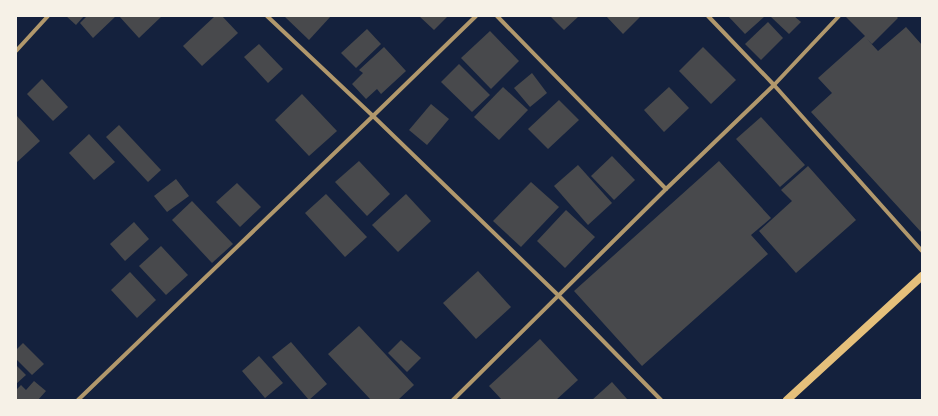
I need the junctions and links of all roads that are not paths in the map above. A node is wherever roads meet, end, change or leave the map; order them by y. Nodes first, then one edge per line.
1 (48, 16) edge
2 (267, 16) edge
3 (476, 16) edge
4 (497, 16) edge
5 (708, 16) edge
6 (839, 16) edge
7 (16, 51) edge
8 (774, 84) junction
9 (373, 116) junction
10 (666, 189) junction
11 (922, 251) edge
12 (922, 276) edge
13 (558, 296) junction
14 (78, 400) edge
15 (453, 400) edge
16 (661, 400) edge
17 (787, 400) edge

1 - 7 street
2 - 9 street
3 - 9 street
4 - 10 street
5 - 8 street
6 - 8 street
8 - 10 street
8 - 11 street
9 - 13 street
9 - 14 street
10 - 13 street
12 - 17 main road
13 - 15 street
13 - 16 street

